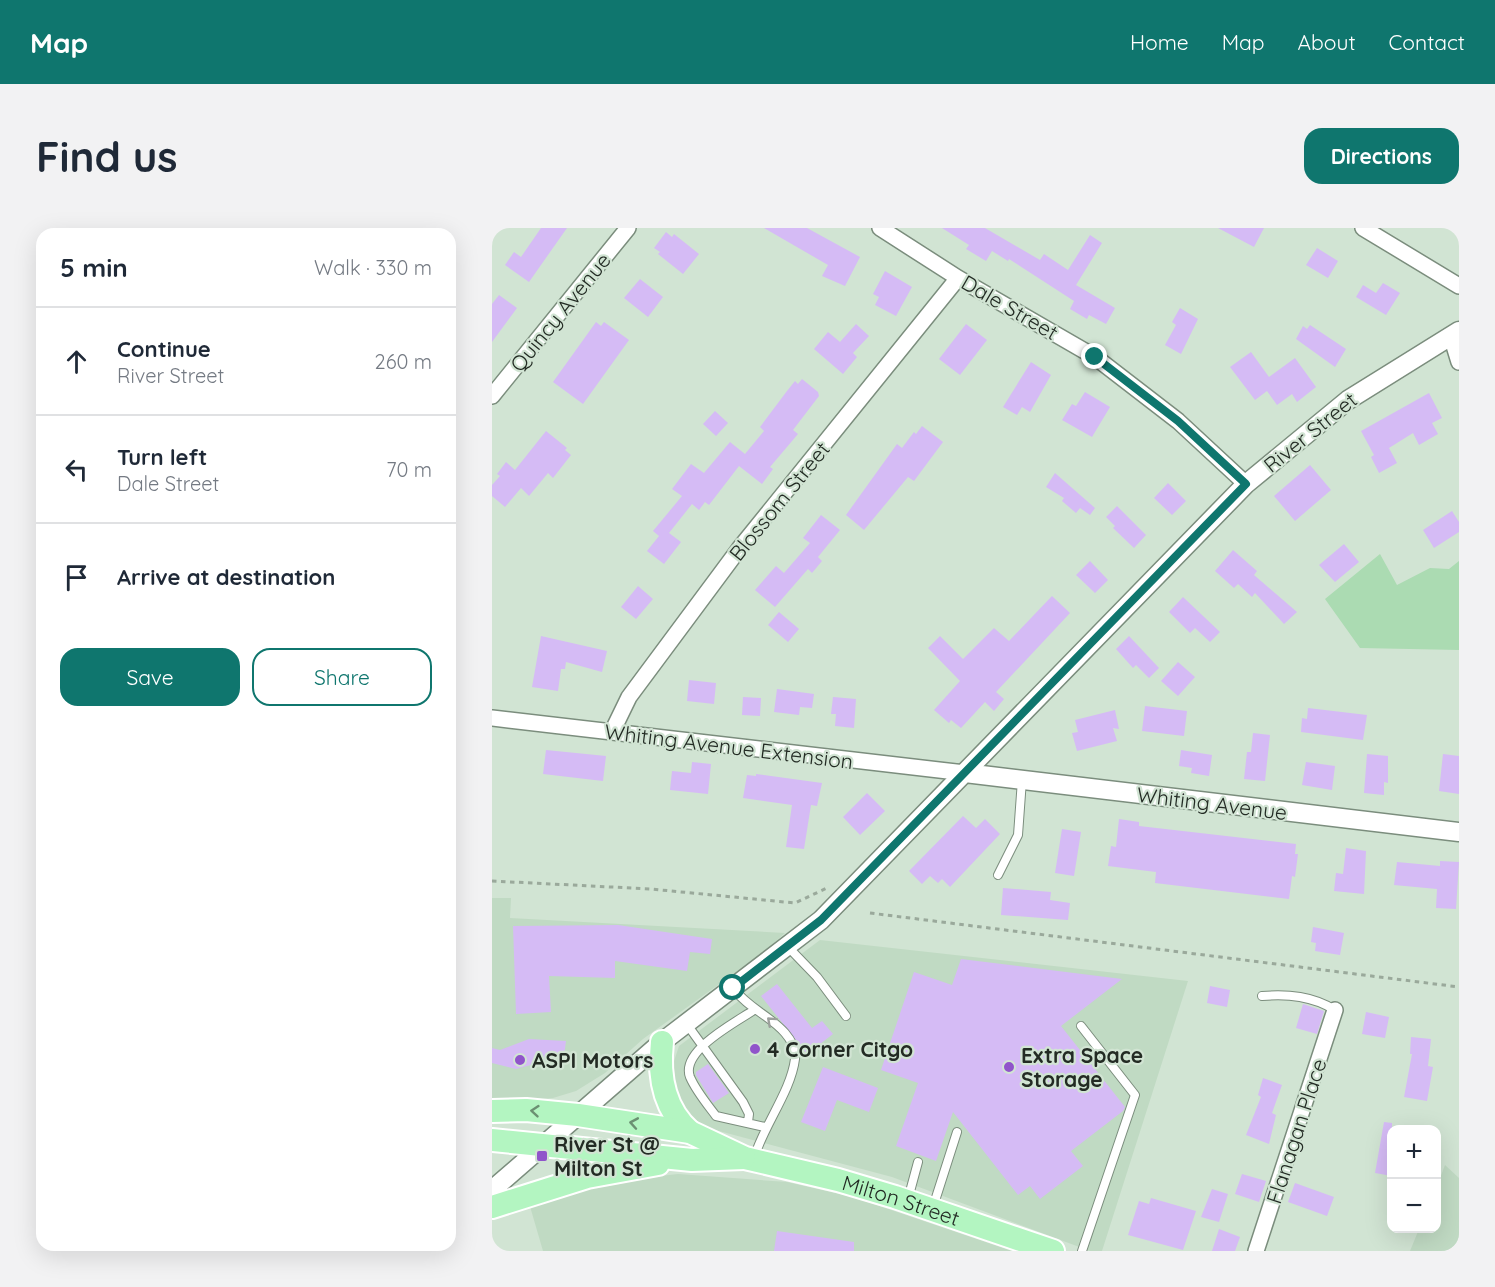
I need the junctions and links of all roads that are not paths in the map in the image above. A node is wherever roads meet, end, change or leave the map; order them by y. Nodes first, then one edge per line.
1 (627, 228) edge
2 (880, 228) edge
3 (1363, 228) edge
4 (958, 278) junction
5 (1459, 286) edge
6 (1455, 334) edge
7 (1459, 362) edge
8 (492, 396) edge
9 (1246, 484) junction
10 (492, 718) edge
11 (612, 732) junction
12 (965, 773) junction
13 (1022, 780) junction
14 (1459, 832) edge
15 (998, 875) dead end
16 (789, 948) junction
17 (733, 988) junction
18 (1262, 996) dead end
19 (754, 1010) junction
20 (1335, 1010) joint
21 (846, 1016) dead end
22 (686, 1023) junction
23 (1081, 1026) dead end
24 (662, 1042) junction
25 (703, 1045) junction
26 (492, 1111) edge
27 (578, 1115) junction
28 (748, 1122) junction
29 (765, 1127) junction
30 (690, 1132) junction
31 (957, 1132) dead end
32 (492, 1140) edge
33 (544, 1144) junction
34 (749, 1159) junction
35 (692, 1160) junction
36 (918, 1162) dead end
37 (492, 1190) edge
38 (907, 1201) junction
39 (492, 1207) edge
40 (932, 1209) junction
41 (1053, 1251) edge
42 (1082, 1251) edge
43 (1256, 1251) edge

1 - 8 street, Quincy Avenue
2 - 4 street, Dale Street
3 - 5 street
4 - 9 street, Dale Street
4 - 11 street, Blossom Street
6 - 7 street
6 - 9 street, River Street
9 - 12 street, River Street
10 - 11 street, Whiting Avenue Extension
11 - 12 street, Whiting Avenue Extension
12 - 13 street, Whiting Avenue
12 - 16 street, River Street
13 - 14 street, Whiting Avenue
13 - 15 lane
16 - 17 street, River Street
16 - 21 lane
17 - 19 lane
17 - 22 street, River Street
18 - 20 lane
19 - 25 lane
29 -> 19 lane
20 - 43 street, Flanagan Place
22 - 24 street, River Street
22 - 25 lane
23 - 42 lane
24 - 27 street, River Street
24 - 30 main road
25 - 28 lane
25 - 28 lane
27 -> 26 main road, Milton Street
30 -> 27 main road, Milton Street
27 - 33 street, River Street
28 - 29 lane
29 - 34 lane
30 - 34 main road, Milton Street
31 - 40 lane
32 - 33 main road, Milton Street
33 - 35 main road, Milton Street
33 - 37 street, River Street
34 - 35 main road, Milton Street
34 - 38 main road, Milton Street
35 - 39 main road
36 - 38 lane
38 - 40 main road, Milton Street
40 - 41 main road, Milton Street

